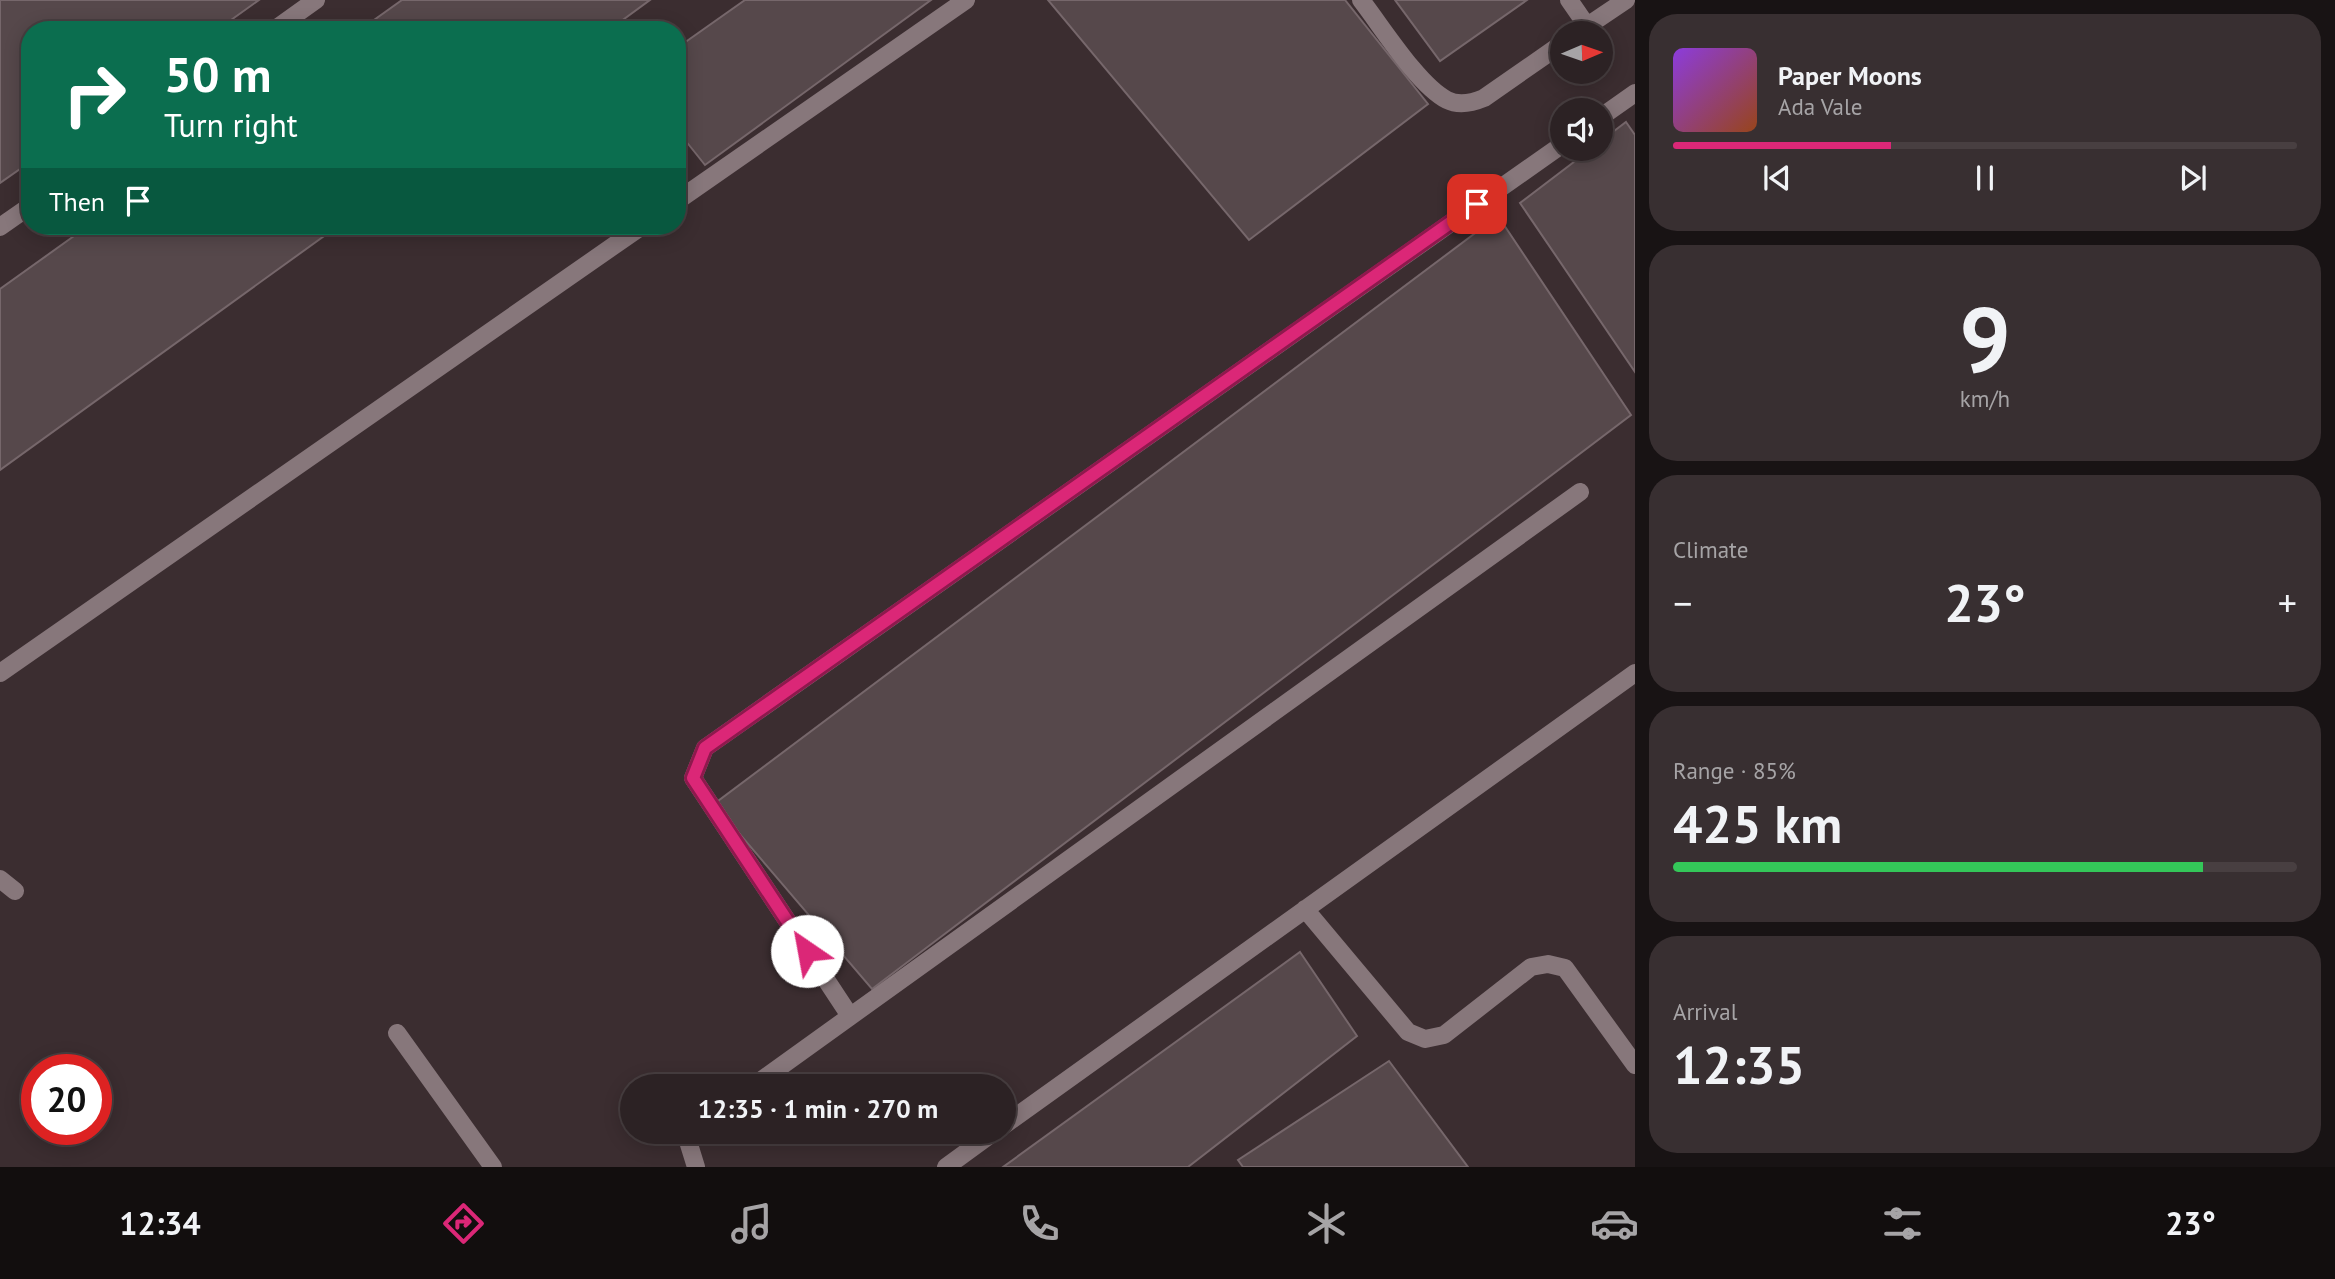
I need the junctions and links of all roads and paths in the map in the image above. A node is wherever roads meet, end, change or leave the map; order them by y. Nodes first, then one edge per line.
1 (316, 0) edge
2 (966, 0) edge
3 (1362, 0) edge
4 (1569, 0) edge
5 (1626, 0) edge
6 (287, 21) edge
7 (1578, 21) edge
8 (1594, 21) edge
9 (1550, 52) edge
10 (1630, 97) edge
11 (1613, 109) edge
12 (1635, 116) edge
13 (1550, 153) edge
14 (686, 195) edge
15 (21, 212) edge
16 (0, 227) edge
17 (629, 235) edge
18 (1580, 492) dead end
19 (0, 673) edge
20 (1635, 673) edge
21 (0, 880) edge
22 (15, 891) dead end
23 (1305, 909) junction
24 (850, 1016) junction
25 (397, 1033) dead end
26 (1635, 1065) edge
27 (770, 1074) edge
28 (1016, 1117) edge
29 (689, 1144) edge
30 (978, 1144) edge
31 (493, 1167) edge
32 (696, 1167) edge
33 (946, 1167) edge

1 - 6 lane
2 - 14 lane
3 - 9 lane
4 - 7 lane
5 - 8 lane
10 - 11 lane
10 - 12 lane
13 - 24 lane
15 - 16 lane
17 - 19 lane
18 - 24 lane
20 - 23 lane
21 - 22 lane
23 - 26 lane
23 - 28 lane
24 - 27 lane
25 - 31 lane
29 - 32 lane
30 - 33 lane

